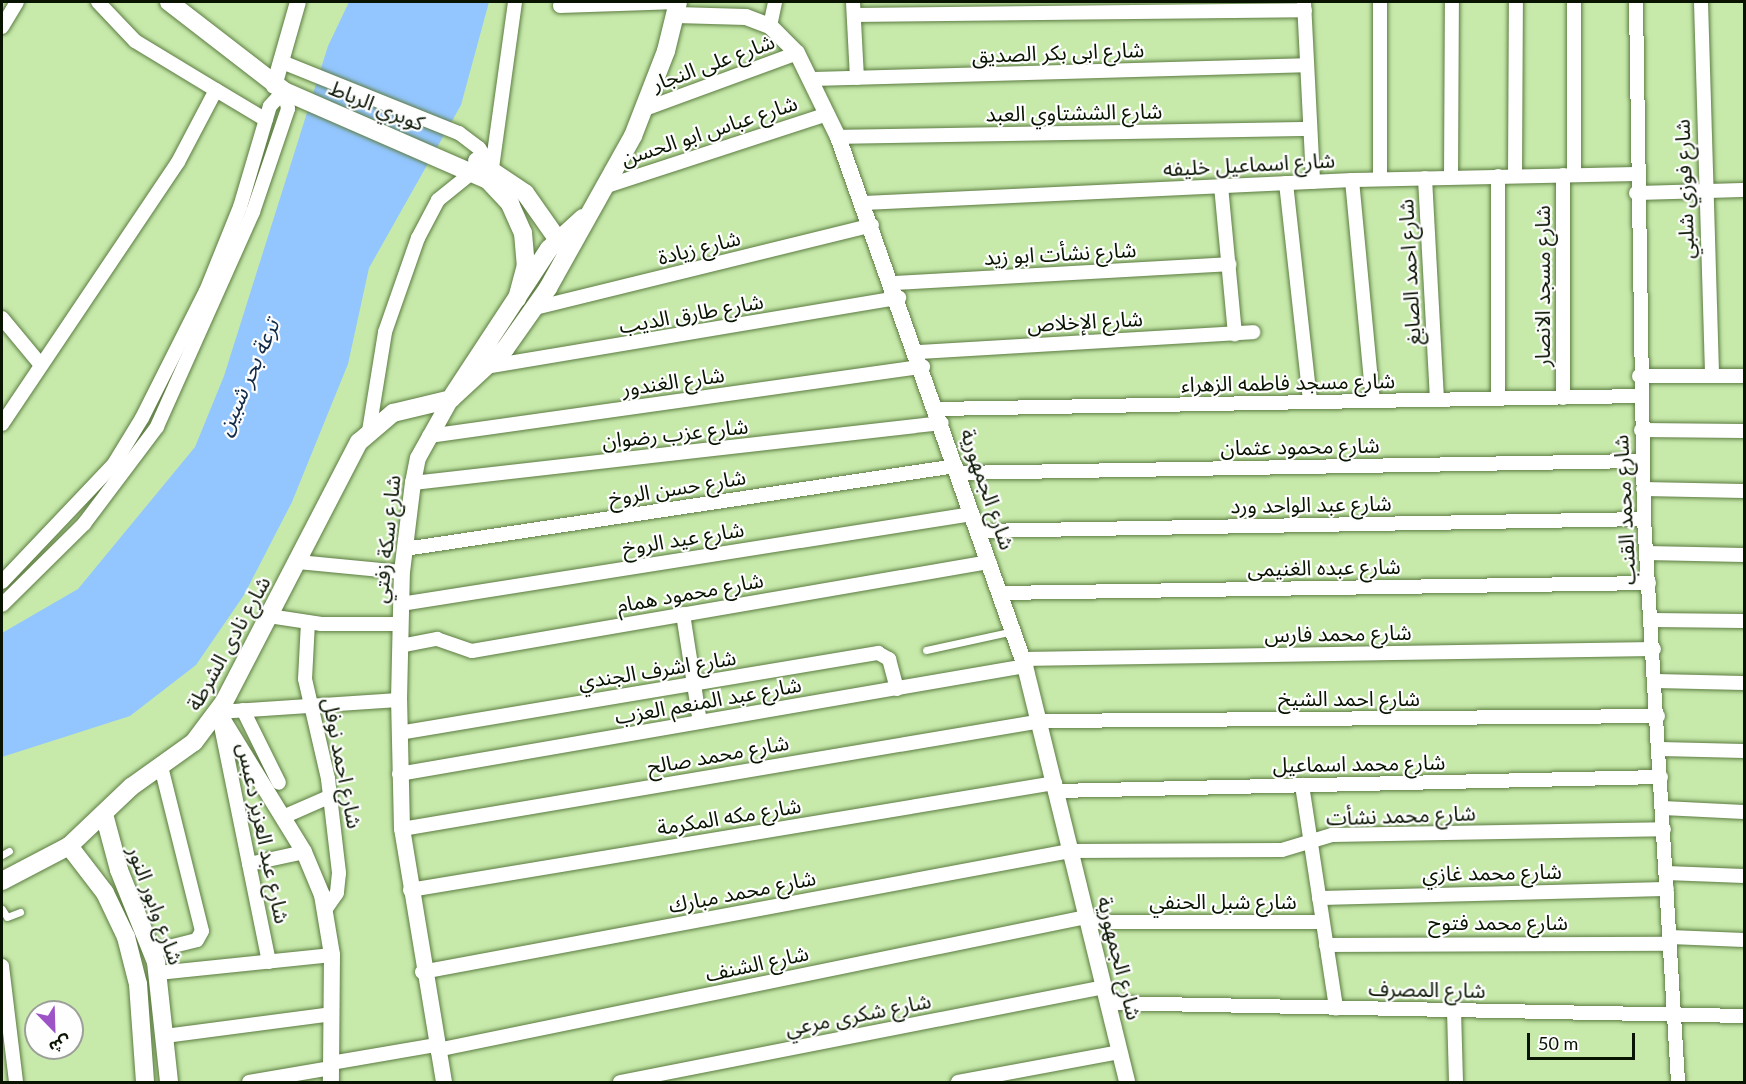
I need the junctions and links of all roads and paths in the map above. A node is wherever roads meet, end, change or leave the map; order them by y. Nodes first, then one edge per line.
1 (17, 2) edge
2 (98, 2) edge
3 (169, 2) edge
4 (298, 2) edge
5 (515, 2) edge
6 (594, 2) edge
7 (775, 2) edge
8 (1380, 2) edge
9 (1452, 2) edge
10 (1516, 2) edge
11 (1574, 2) edge
12 (1636, 2) edge
13 (1701, 2) edge
14 (1304, 5) edge
15 (560, 6) dead end
16 (677, 6) edge
17 (854, 8) edge
18 (770, 26) junction
19 (2, 27) edge
20 (797, 53) junction
21 (282, 62) junction
22 (1307, 65) junction
23 (857, 78) junction
24 (811, 79) junction
25 (216, 90) junction
26 (286, 92) junction
27 (645, 109) junction
28 (827, 114) junction
29 (266, 120) junction
30 (1310, 129) junction
31 (838, 137) junction
32 (449, 159) junction
33 (492, 168) junction
34 (474, 171) junction
35 (1636, 174) junction
36 (1568, 175) junction
37 (1498, 176) junction
38 (1515, 176) junction
39 (1451, 177) junction
40 (1425, 178) junction
41 (1380, 179) junction
42 (1352, 180) junction
43 (1313, 182) junction
44 (1286, 183) junction
45 (1221, 186) junction
46 (604, 187) junction
47 (1744, 190) edge
48 (1704, 191) junction
49 (1636, 193) junction
50 (864, 203) junction
51 (582, 218) junction
52 (872, 225) junction
53 (558, 237) junction
54 (567, 255) junction
55 (1229, 264) junction
56 (896, 291) junction
57 (517, 299) junction
58 (535, 308) junction
59 (2, 318) edge
60 (1253, 332) dead end
61 (1234, 334) junction
62 (921, 360) junction
63 (41, 365) junction
64 (491, 366) junction
65 (1639, 376) junction
66 (1712, 376) junction
67 (1744, 376) edge
68 (1640, 396) junction
69 (1563, 398) junction
70 (450, 399) junction
71 (1498, 399) junction
72 (1437, 400) junction
73 (1373, 401) junction
74 (1310, 402) junction
75 (939, 416) junction
76 (2, 424) edge
77 (1641, 430) junction
78 (369, 431) junction
79 (1744, 431) edge
80 (429, 436) junction
81 (1642, 462) junction
82 (957, 469) junction
83 (413, 483) junction
84 (1643, 489) junction
85 (1744, 490) edge
86 (972, 514) junction
87 (1644, 519) junction
88 (978, 531) junction
89 (405, 549) junction
90 (1647, 553) junction
91 (1744, 555) edge
92 (298, 562) junction
93 (989, 562) junction
94 (402, 572) junction
95 (2, 582) edge
96 (1649, 583) junction
97 (999, 593) junction
98 (401, 604) junction
99 (2, 605) edge
100 (682, 614) junction
101 (269, 615) junction
102 (1652, 620) junction
103 (1744, 621) edge
104 (308, 622) junction
105 (400, 624) junction
106 (1012, 631) junction
107 (400, 646) junction
108 (926, 650) dead end
109 (1654, 650) junction
110 (1024, 662) junction
111 (1656, 681) junction
112 (1744, 683) edge
113 (694, 684) junction
114 (897, 689) junction
115 (399, 700) junction
116 (311, 706) junction
117 (243, 710) junction
118 (218, 712) junction
119 (1658, 717) junction
120 (1041, 721) junction
121 (700, 722) junction
122 (399, 733) junction
123 (1660, 749) junction
124 (1744, 751) edge
125 (161, 767) junction
126 (399, 774) junction
127 (1661, 777) junction
128 (279, 783) dead end
129 (1302, 786) junction
130 (1056, 787) junction
131 (331, 796) junction
132 (1663, 808) junction
133 (1744, 812) edge
134 (104, 814) junction
135 (283, 817) junction
136 (402, 829) junction
137 (1664, 830) junction
138 (1309, 843) junction
139 (69, 846) junction
140 (9, 851) dead end
141 (1070, 851) junction
142 (304, 852) junction
143 (2, 855) edge
144 (249, 864) junction
145 (1666, 873) junction
146 (1744, 876) edge
147 (2, 881) edge
148 (1667, 889) junction
149 (410, 890) junction
150 (1319, 898) junction
151 (2, 909) edge
152 (326, 909) junction
153 (20, 912) dead end
154 (1087, 919) junction
155 (1322, 922) junction
156 (1744, 940) edge
157 (1670, 941) junction
158 (1326, 945) junction
159 (153, 951) junction
160 (332, 955) junction
161 (269, 962) junction
162 (2, 966) edge
163 (422, 972) junction
164 (158, 973) junction
165 (1104, 987) junction
166 (1108, 1003) junction
167 (1336, 1008) junction
168 (1454, 1010) junction
169 (331, 1014) junction
170 (1674, 1015) junction
171 (1744, 1016) edge
172 (165, 1036) junction
173 (437, 1048) junction
174 (1120, 1052) junction
175 (331, 1071) edge
176 (651, 1080) edge
177 (16, 1083) edge
178 (146, 1083) edge
179 (169, 1083) edge
180 (249, 1083) edge
181 (444, 1083) edge
182 (620, 1083) edge
183 (958, 1083) edge
184 (1127, 1083) edge
185 (1456, 1083) edge
186 (1678, 1083) edge

1 - 19 street
2 - 25 street
3 - 26 main road, كوبري الرباط
4 - 21 street
5 - 33 street
6 - 15 street
6 - 16 street
7 - 18 street
8 - 41 street
9 - 39 street
10 - 38 street
11 - 36 street, شارع مسجد الانصار
12 - 35 street, شارع محمد القنب
13 - 48 street, شارع فوزي شلبي
14 - 17 street
14 - 22 street
16 - 18 street, شارع الجمهورية
16 - 27 main road, شارع سكة زفتي
17 - 23 street
18 - 20 street, شارع الجمهورية
20 - 24 street, شارع الجمهورية
20 - 27 street, شارع على النجار
21 - 26 street
21 - 33 street
22 - 23 street, شارع ابى بكر الصديق
22 - 30 street
23 - 24 street, شارع ابى بكر الصديق
24 - 28 street, شارع الجمهورية
25 - 29 street
25 - 63 street
26 - 29 street
26 - 32 main road, كوبري الرباط
26 - 99 street
27 - 46 main road, شارع سكة زفتي
28 - 31 street, شارع الجمهورية
28 - 46 street, شارع عباس ابو الحسن
29 - 95 street
30 - 31 street, شارع الششتاوي العبد
30 - 43 street
31 - 50 street, شارع الجمهورية
32 - 33 main road
32 - 34 main road
33 - 53 main road
34 - 57 main road
34 - 78 street
35 - 36 street, شارع اسماعيل خليفه
35 - 49 street, شارع محمد القنب
36 - 38 street, شارع اسماعيل خليفه
36 - 69 street, شارع مسجد الانصار
37 - 38 street, شارع اسماعيل خليفه
37 - 39 street, شارع اسماعيل خليفه
37 - 71 street
39 - 40 street, شارع اسماعيل خليفه
40 - 41 street, شارع اسماعيل خليفه
40 - 72 street, شارع احمد الصايغ
41 - 42 street, شارع اسماعيل خليفه
42 - 43 street, شارع اسماعيل خليفه
42 - 73 street
43 - 44 street, شارع اسماعيل خليفه
44 - 45 street, شارع اسماعيل خليفه
44 - 74 street
45 - 50 street, شارع اسماعيل خليفه
45 - 55 street
46 - 51 main road, شارع سكة زفتي
47 - 48 street
48 - 49 street
48 - 66 street, شارع فوزي شلبي
49 - 65 street, شارع محمد القنب
50 - 52 street, شارع الجمهورية
51 - 53 main road
51 - 54 main road, شارع سكة زفتي
52 - 56 street, شارع الجمهورية
52 - 58 street, شارع زيادة
53 - 54 main road
53 - 57 main road
54 - 58 main road, شارع سكة زفتي
55 - 56 street, شارع نشأت ابو زيد
55 - 61 street
56 - 62 street, شارع الجمهورية
56 - 64 street, شارع طارق الديب
57 - 70 main road
58 - 64 main road, شارع سكة زفتي
59 - 63 street
60 - 61 street, شارع الإخلاص
61 - 62 street, شارع الإخلاص
62 - 75 street, شارع الجمهورية
62 - 80 street, شارع الغندور
63 - 76 street
64 - 70 main road, شارع سكة زفتي
65 - 66 street
65 - 68 street, شارع محمد القنب
66 - 67 street
68 - 69 street, شارع مسجد فاطمه الزهراء
68 - 77 street, شارع محمد القنب
69 - 71 street, شارع مسجد فاطمه الزهراء
70 - 78 main road, شارع نادى الشرطة
70 - 80 street, شارع سكة زفتي
71 - 72 street, شارع مسجد فاطمه الزهراء
72 - 73 street, شارع مسجد فاطمه الزهراء
73 - 74 street, شارع مسجد فاطمه الزهراء
74 - 75 street, شارع مسجد فاطمه الزهراء
75 - 82 street, شارع الجمهورية
75 - 83 street, شارع عزب رضوان
77 - 79 street
77 - 81 street, شارع محمد القنب
78 - 92 main road, شارع نادى الشرطة
80 - 83 street, شارع سكة زفتي
81 - 82 street, شارع محمود عثمان
81 - 84 street, شارع محمد القنب
82 - 86 street, شارع الجمهورية
82 - 89 street, شارع حسن الروخ
83 - 89 street, شارع سكة زفتي
84 - 85 street
84 - 87 street, شارع محمد القنب
86 - 88 street, شارع الجمهورية
86 - 98 street, شارع عيد الروخ
87 - 88 street, شارع عبد الواحد ورد
87 - 90 street, شارع محمد القنب
88 - 93 street, شارع الجمهورية
89 - 94 street, شارع سكة زفتي
90 - 91 street
90 - 96 street, شارع محمد القنب
92 - 94 street
92 - 101 main road, شارع نادى الشرطة
93 - 97 street, شارع الجمهورية
93 - 100 street, شارع محمود همام
94 - 98 street, شارع سكة زفتي
96 - 97 street, شارع عبده الغنيمى
96 - 102 street, شارع محمد القنب
97 - 106 street, شارع الجمهورية
98 - 105 street, شارع سكة زفتي
100 - 107 street, شارع محمود همام
100 - 113 street
101 - 104 street
101 - 118 main road, شارع نادى الشرطة
102 - 103 street
102 - 109 street, شارع محمد القنب
104 - 105 street
104 - 116 street, شارع احمد نوفل
105 - 107 street, شارع سكة زفتي
106 - 108 lane
106 - 110 street, شارع الجمهورية
107 - 115 street, شارع سكة زفتي
109 - 110 street, شارع محمد فارس
109 - 111 street, شارع محمد القنب
110 - 114 street, شارع عبد المنعم العزب
110 - 120 street, شارع الجمهورية
111 - 112 street
111 - 119 street, شارع محمد القنب
113 - 114 street, شارع اشرف الجندي
113 - 121 street
113 - 122 street, شارع اشرف الجندي
114 - 121 street, شارع عبد المنعم العزب
115 - 116 street
115 - 122 street, شارع سكة زفتي
116 - 117 street
116 - 131 street, شارع احمد نوفل
117 - 118 street
117 - 128 street
118 - 125 main road, شارع نادى الشرطة
118 - 135 street
118 - 144 street, شارع عبد العزيز دعبس
119 - 120 street, شارع احمد الشيخ
119 - 123 street, شارع محمد القنب
120 - 130 street, شارع الجمهورية
120 - 136 street, شارع محمد صالح
121 - 126 street, شارع عبد المنعم العزب
122 - 126 street, شارع سكة زفتي
123 - 124 street
123 - 127 street, شارع محمد القنب
125 - 134 main road, شارع نادى الشرطة
125 - 159 street
126 - 136 street, شارع سكة زفتي
127 - 129 street, شارع محمد اسماعيل
127 - 132 street, شارع محمد القنب
129 - 130 street, شارع محمد اسماعيل
129 - 138 street
130 - 141 street, شارع الجمهورية
130 - 149 street, شارع مكه المكرمة
131 - 135 street
131 - 152 street, شارع احمد نوفل
132 - 133 street
132 - 137 street, شارع محمد القنب
134 - 139 main road, شارع نادى الشرطة
134 - 159 main road, شارع وابور النور
135 - 142 street
136 - 149 street, شارع سكة زفتي
137 - 138 street, شارع محمد نشأت
137 - 145 street, شارع محمد القنب
138 - 141 street, شارع محمد نشأت
138 - 150 street
139 - 147 main road, شارع نادى الشرطة
139 - 178 main road, شارع وابور النور
140 - 143 lane
141 - 154 street, شارع الجمهورية
141 - 163 street, شارع محمد مبارك
142 - 144 street
142 - 152 street
144 - 161 street, شارع عبد العزيز دعبس
145 - 146 street
145 - 148 street, شارع محمد القنب
148 - 150 street, شارع محمد غازي
148 - 157 street, شارع محمد القنب
149 - 163 street, شارع سكة زفتي
150 - 155 street
151 - 153 lane
152 - 160 street
154 - 155 street, شارع شبل الحنفي
154 - 165 street, شارع الجمهورية
154 - 173 street, شارع الشنف
155 - 158 street
156 - 157 street, شارع محمد فتوح
157 - 158 street, شارع محمد فتوح
157 - 170 street, شارع محمد القنب
158 - 167 street
159 - 164 main road, شارع وابور النور
160 - 161 street
160 - 169 street
161 - 164 street
162 - 177 street
163 - 173 street, شارع سكة زفتي
164 - 172 main road, شارع وابور النور
165 - 166 street, شارع الجمهورية
165 - 176 street, شارع شكرى مرعي
166 - 167 street, شارع المصرف
166 - 174 street, شارع الجمهورية
167 - 168 street, شارع المصرف
168 - 170 street, شارع المصرف
168 - 185 street
169 - 172 street
169 - 175 street
170 - 171 street, شارع المصرف
170 - 186 street, شارع محمد القنب
172 - 179 main road, شارع وابور النور
173 - 175 street, شارع الشنف
173 - 181 street, شارع سكة زفتي
174 - 183 street
174 - 184 street, شارع الجمهورية
175 - 180 street, شارع الشنف
176 - 182 street, شارع شكرى مرعي

